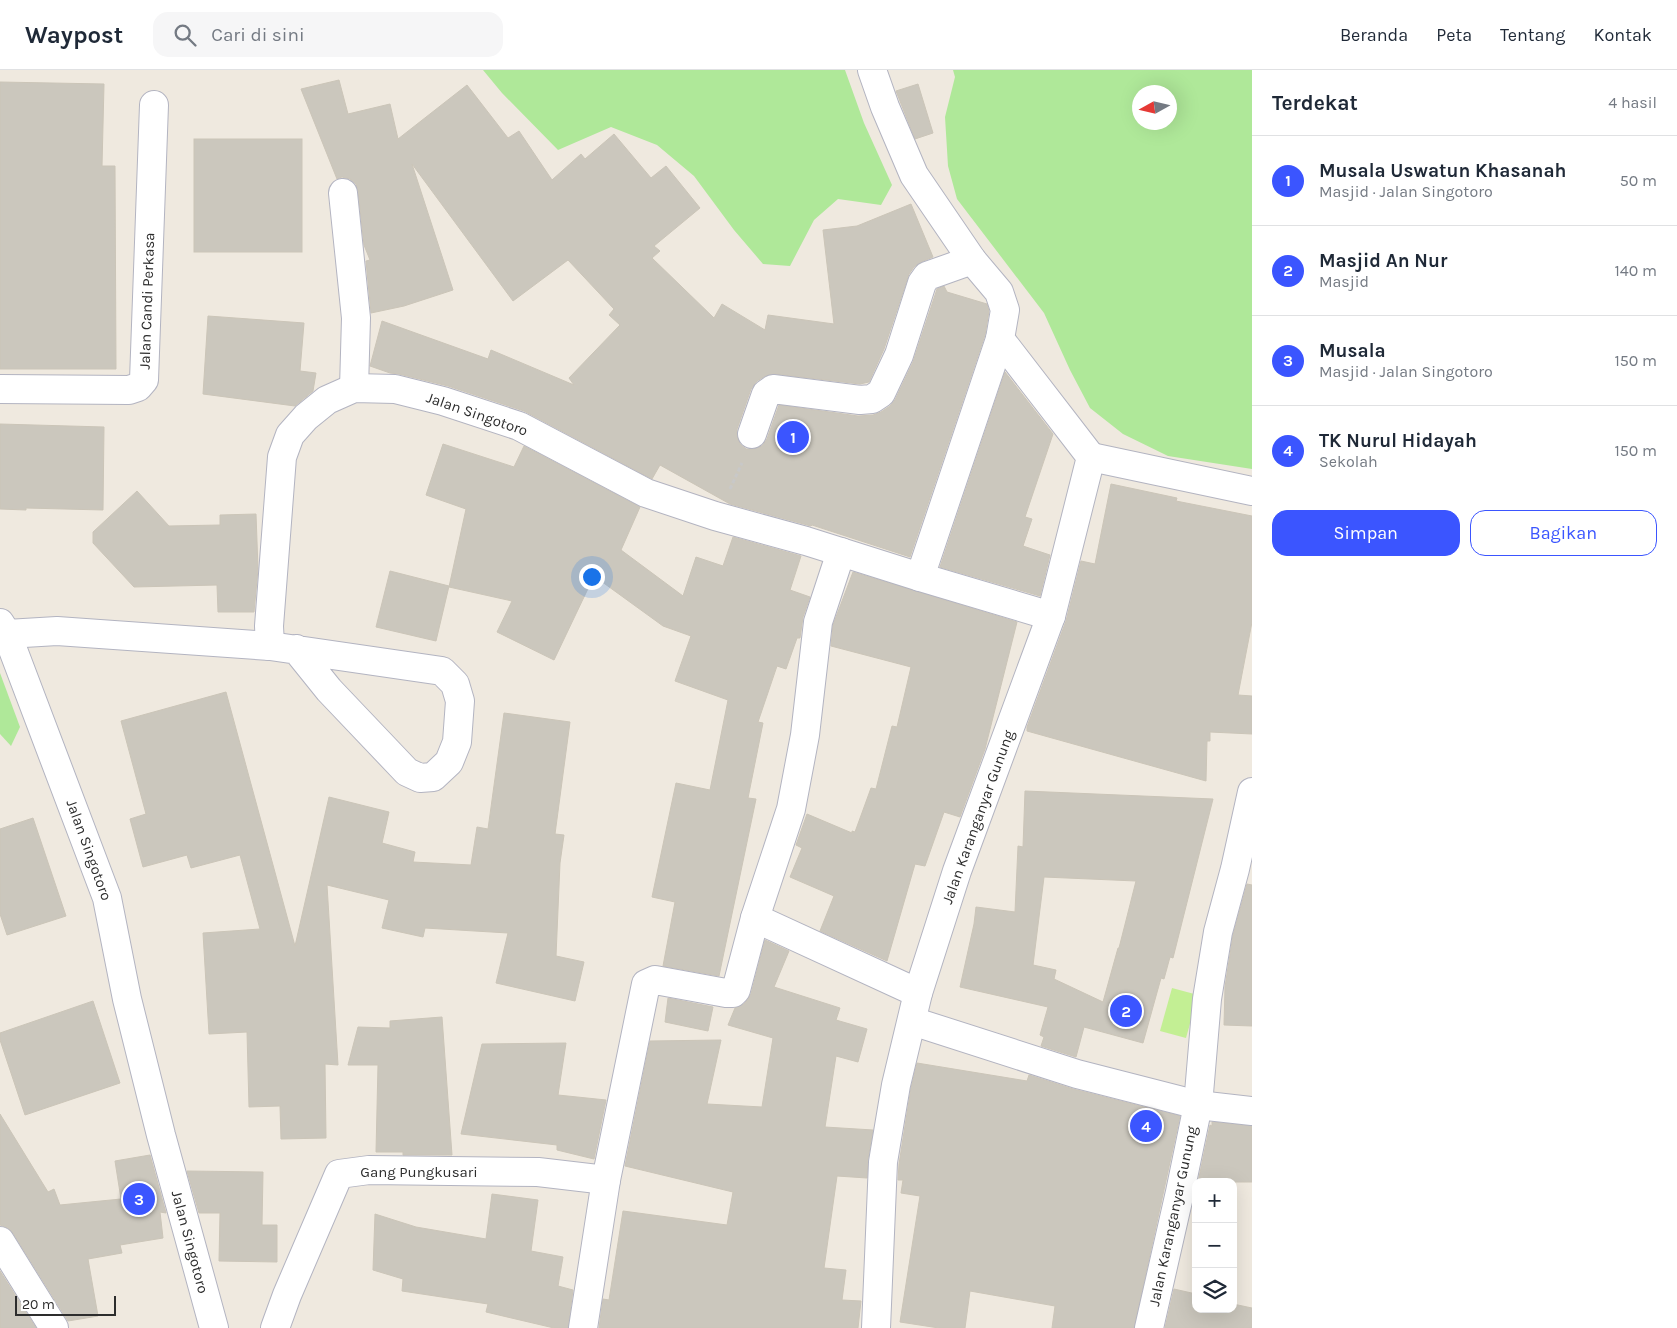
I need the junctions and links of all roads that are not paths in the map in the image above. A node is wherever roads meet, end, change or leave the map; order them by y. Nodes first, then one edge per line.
1 (872, 70) edge
2 (154, 105) dead end
3 (343, 193) dead end
4 (972, 260) junction
5 (1000, 339) junction
6 (354, 388) junction
7 (0, 389) edge
8 (752, 434) road end
9 (1091, 457) junction
10 (1252, 491) edge
11 (841, 552) junction
12 (920, 577) junction
13 (1051, 616) junction
14 (3, 629) edge
15 (283, 648) junction
16 (1252, 792) edge
17 (755, 918) junction
18 (918, 993) junction
19 (912, 1020) junction
20 (1198, 1105) junction
21 (1252, 1111) edge
22 (606, 1180) junction
23 (0, 1241) edge
24 (54, 1328) edge
25 (214, 1328) edge
26 (275, 1328) edge
27 (583, 1328) edge
28 (876, 1328) edge
29 (1149, 1328) edge

1 - 4 street
2 - 7 street, Jalan Candi Perkasa
3 - 6 street
4 - 5 street
4 - 8 street
5 - 9 street
5 - 12 street
6 - 11 street, Jalan Singotoro
6 - 15 street, Jalan Singotoro
9 - 10 street
9 - 13 street, Jalan Karanganyar Gunung
11 - 12 street, Jalan Singotoro
11 - 17 street
12 - 13 street, Jalan Singotoro
13 - 18 street, Jalan Karanganyar Gunung
14 - 15 street, Jalan Singotoro
14 - 25 street, Jalan Singotoro
15 - 15 street, Jalan Singotoro
16 - 20 street, Jalan Karanganyar Gunung
17 - 18 street
17 - 22 street
18 - 19 street, Jalan Karanganyar Gunung
19 - 20 street, Jalan Karanganyar Gunung
19 - 28 street, Jalan Karanganyar Gunung
20 - 21 street, Jalan Karanganyar Gunung
20 - 29 street, Jalan Karanganyar Gunung
22 - 26 street, Gang Pungkusari
22 - 27 street
23 - 24 street

